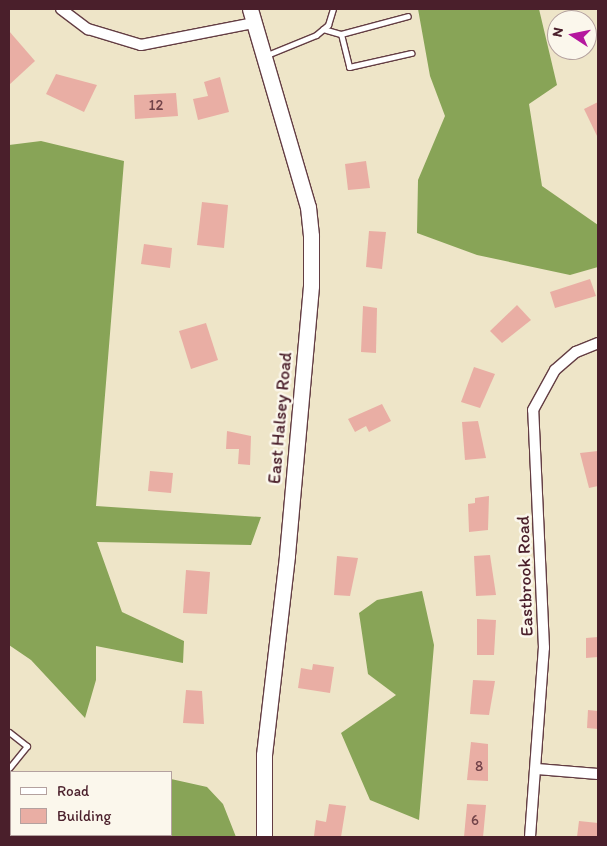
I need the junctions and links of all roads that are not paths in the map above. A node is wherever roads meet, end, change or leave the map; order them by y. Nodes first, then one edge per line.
1 (61, 9) edge
2 (333, 9) edge
3 (251, 16) edge
4 (408, 16) dead end
5 (323, 29) junction
6 (341, 34) junction
7 (411, 53) dead end
8 (262, 57) junction
9 (598, 343) edge
10 (9, 732) edge
11 (9, 768) edge
12 (537, 769) junction
13 (598, 774) edge
14 (264, 837) edge
15 (530, 837) edge

1 - 3 street
2 - 5 lane
3 - 8 street, East Halsey Road
4 - 6 lane
5 - 6 lane
5 - 8 lane
6 - 7 lane
8 - 14 street, East Halsey Road
9 - 12 street, Eastbrook Road
10 - 11 lane
12 - 13 street
12 - 15 street, Eastbrook Road

